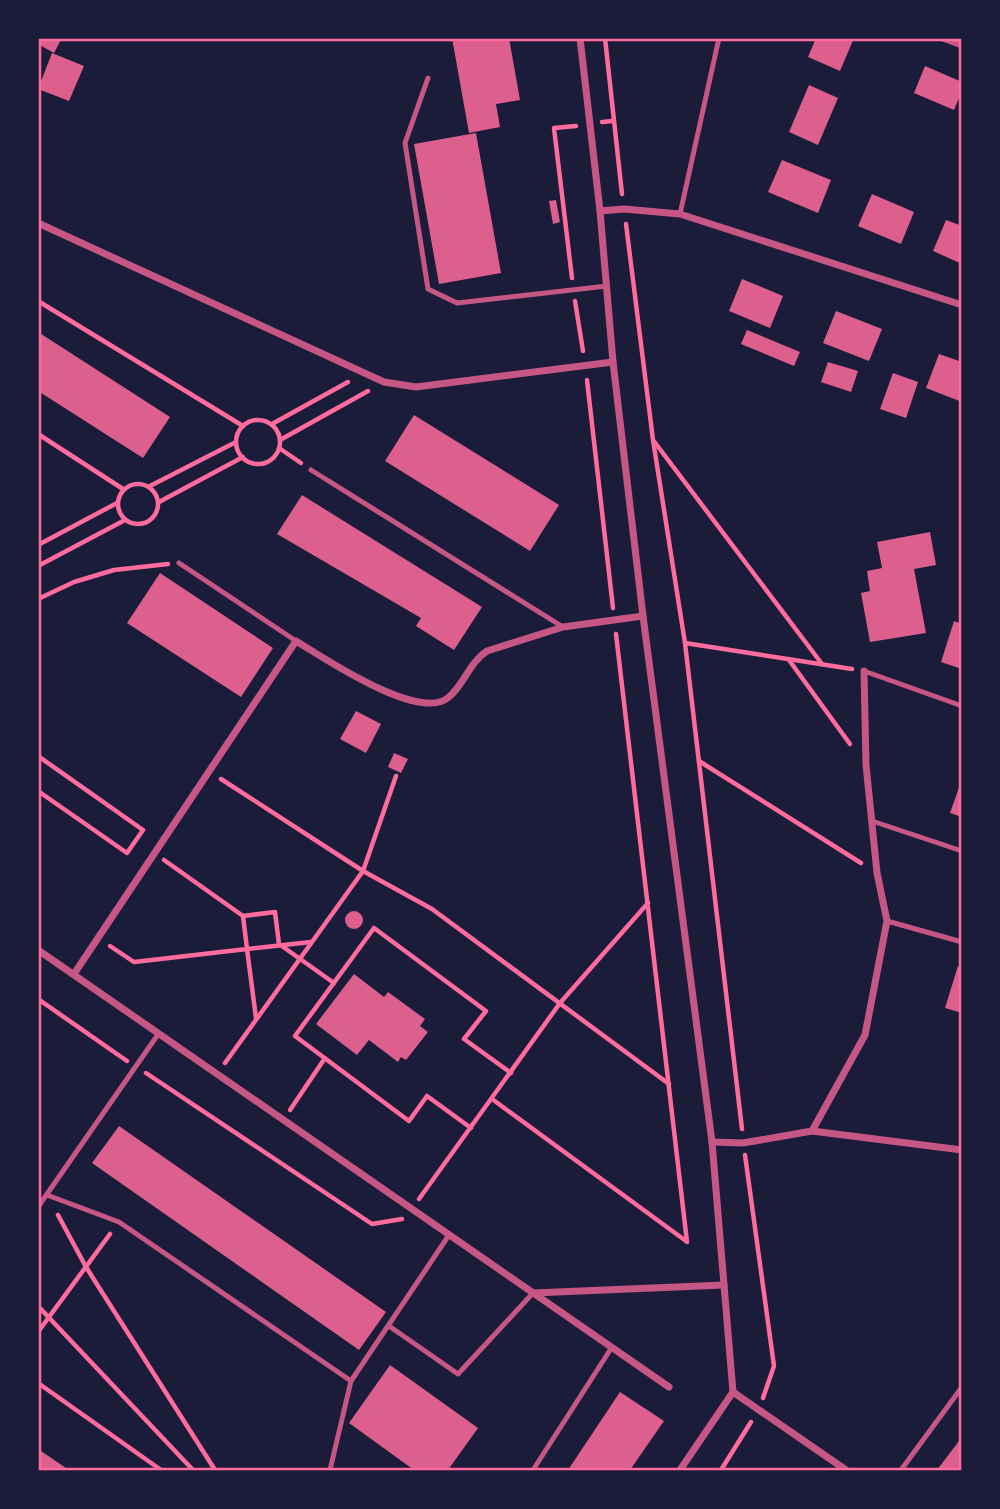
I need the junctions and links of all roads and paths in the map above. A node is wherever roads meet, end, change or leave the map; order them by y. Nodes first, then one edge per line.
1 (580, 38) edge
2 (606, 38) edge
3 (719, 38) edge
4 (943, 38) edge
5 (961, 45) edge
6 (428, 78) dead end
7 (613, 121) junction
8 (590, 124) junction
9 (624, 209) junction
10 (600, 211) junction
11 (680, 214) junction
12 (38, 223) edge
13 (607, 286) junction
14 (574, 290) junction
15 (38, 301) edge
16 (961, 305) edge
17 (613, 362) junction
18 (585, 366) junction
19 (364, 372) junction
20 (384, 382) junction
21 (272, 424) junction
22 (243, 426) junction
23 (38, 434) edge
24 (653, 439) junction
25 (280, 440) junction
26 (236, 442) junction
27 (279, 448) junction
28 (243, 457) junction
29 (311, 470) joint
30 (150, 486) junction
31 (123, 489) junction
32 (159, 502) junction
33 (117, 503) junction
34 (125, 520) junction
35 (38, 545) edge
36 (179, 563) joint
37 (38, 566) edge
38 (38, 599) edge
39 (643, 617) junction
40 (614, 619) junction
41 (563, 627) junction
42 (296, 641) junction
43 (685, 643) junction
44 (789, 660) junction
45 (822, 664) junction
46 (864, 671) junction
47 (961, 706) edge
48 (38, 756) edge
49 (699, 761) junction
50 (866, 765) junction
51 (209, 771) junction
52 (396, 776) dead end
53 (38, 791) edge
54 (872, 821) junction
55 (135, 841) junction
56 (961, 851) edge
57 (154, 854) junction
58 (363, 870) junction
59 (877, 873) junction
60 (648, 903) junction
61 (243, 916) junction
62 (887, 921) junction
63 (98, 938) junction
64 (312, 942) junction
65 (961, 942) edge
66 (279, 944) junction
67 (247, 949) junction
68 (38, 950) edge
69 (300, 958) junction
70 (74, 974) junction
71 (334, 983) junction
72 (38, 999) edge
73 (560, 1003) junction
74 (256, 1018) junction
75 (159, 1033) junction
76 (325, 1058) junction
77 (136, 1067) junction
78 (511, 1073) junction
79 (218, 1074) junction
80 (670, 1084) junction
81 (492, 1099) junction
82 (283, 1119) junction
83 (471, 1128) junction
84 (812, 1131) junction
85 (712, 1142) junction
86 (743, 1143) junction
87 (961, 1150) edge
88 (47, 1195) junction
89 (38, 1207) edge
90 (412, 1208) junction
91 (119, 1222) junction
92 (449, 1235) junction
93 (86, 1267) junction
94 (724, 1285) junction
95 (533, 1293) junction
96 (38, 1306) edge
97 (48, 1319) junction
98 (389, 1326) junction
99 (38, 1332) edge
100 (612, 1347) junction
101 (351, 1381) junction
102 (38, 1383) edge
103 (669, 1387) dead end
104 (961, 1387) edge
105 (733, 1392) junction
106 (758, 1411) junction
107 (161, 1471) edge
108 (192, 1471) edge
109 (215, 1471) edge
110 (330, 1471) edge
111 (533, 1471) edge
112 (680, 1471) edge
113 (721, 1471) edge
114 (846, 1471) edge
115 (901, 1471) edge

1 - 8 street
2 - 7 path
3 - 11 lane
4 - 5 street
6 - 14 lane
7 - 8 path
7 - 9 path
8 - 10 street
8 - 14 path
9 - 10 street
9 - 11 street
9 - 24 path
10 - 13 street
11 - 16 street
12 - 19 street
13 - 14 lane
13 - 17 street
14 - 18 path
15 - 22 path
17 - 18 street
17 - 39 street
18 - 20 street
18 - 40 path
19 - 20 street
19 - 21 path
20 - 25 path
21 - 22 path
21 - 25 path
22 - 26 path
23 - 31 path
24 - 43 path
24 - 45 path
25 - 27 path
26 - 28 path
26 - 30 path
27 - 28 path
27 - 29 path
28 - 32 path
29 - 41 lane
30 - 31 path
30 - 32 path
31 - 33 path
32 - 34 path
33 - 34 path
33 - 35 path
34 - 37 path
36 - 38 path
36 - 42 lane
39 - 40 street
39 - 85 street
40 - 41 street
40 - 60 path
41 - 42 street
42 - 51 street
43 - 44 path
43 - 49 path
44 - 45 path
44 - 50 path
45 - 46 path
46 - 47 lane
46 - 50 street
48 - 55 path
49 - 59 path
49 - 86 path
50 - 54 street
51 - 57 street
51 - 58 path
52 - 58 path
53 - 55 path
54 - 56 lane
54 - 59 street
55 - 57 path
57 - 61 path
57 - 63 street
58 - 64 path
58 - 73 path
59 - 62 street
60 - 73 path
60 - 80 path
61 - 66 path
61 - 67 path
62 - 65 lane
62 - 84 street
63 - 67 path
63 - 70 street
64 - 66 path
64 - 69 path
66 - 67 path
66 - 69 path
67 - 74 path
68 - 70 street
69 - 71 path
69 - 74 path
70 - 75 street
71 - 76 path
71 - 78 path
72 - 77 path
73 - 78 path
73 - 80 path
74 - 79 path
75 - 77 lane
75 - 79 street
76 - 82 path
76 - 83 path
77 - 88 lane
77 - 90 path
78 - 81 path
79 - 82 street
80 - 81 path
81 - 83 path
82 - 90 street
83 - 90 path
84 - 86 street
84 - 87 street
85 - 86 street
85 - 94 street
86 - 106 path
88 - 89 lane
88 - 91 lane
88 - 93 path
90 - 92 street
91 - 93 path
91 - 101 lane
92 - 95 street
92 - 98 lane
93 - 97 path
93 - 109 path
94 - 95 street
94 - 105 street
95 - 98 lane
95 - 100 street
96 - 97 path
97 - 99 path
97 - 108 path
98 - 101 lane
100 - 103 street
100 - 111 lane
101 - 110 lane
102 - 107 path
104 - 115 lane
105 - 106 street
105 - 112 street
106 - 113 path
106 - 114 street

